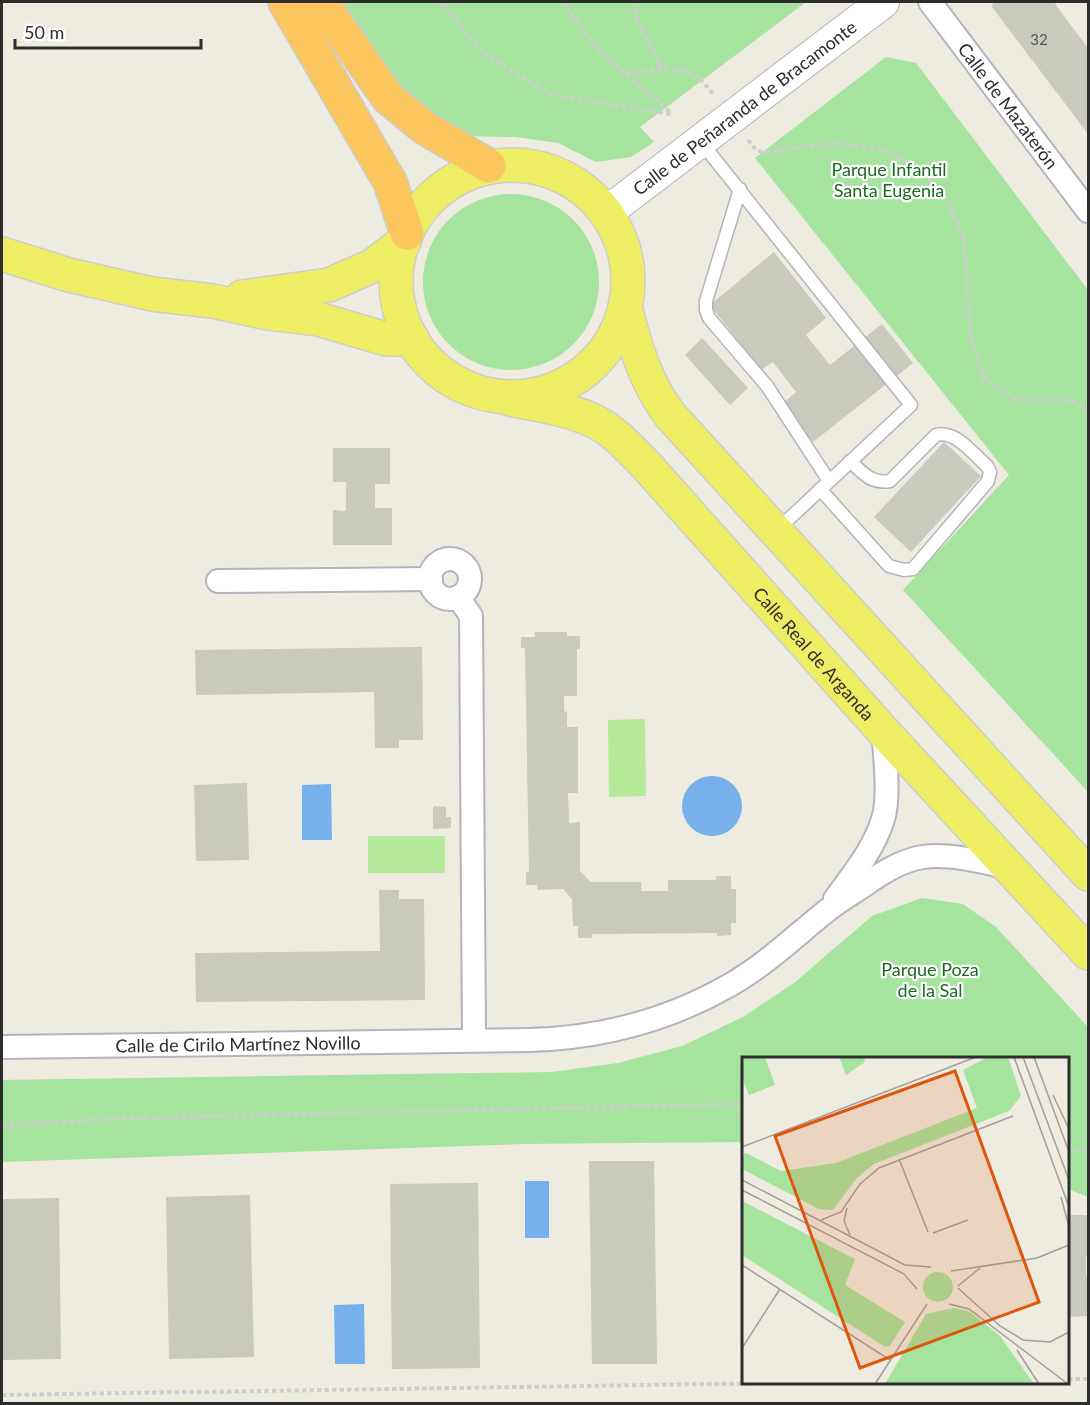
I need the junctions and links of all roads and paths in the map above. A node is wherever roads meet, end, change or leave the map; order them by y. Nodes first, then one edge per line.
1 (285, 2) edge
2 (321, 2) edge
3 (441, 2) edge
4 (562, 2) edge
5 (634, 2) edge
6 (883, 2) edge
7 (930, 2) edge
8 (662, 68) junction
9 (627, 74) junction
10 (708, 86) dead end
11 (700, 141) junction
12 (764, 152) dead end
13 (489, 165) junction
14 (740, 189) junction
15 (1089, 211) edge
16 (606, 213) junction
17 (405, 237) junction
18 (2, 254) edge
19 (212, 301) junction
20 (626, 310) junction
21 (412, 339) junction
22 (510, 399) junction
23 (1089, 409) edge
24 (850, 461) junction
25 (824, 485) junction
26 (775, 531) junction
27 (430, 579) junction
28 (218, 581) dead end
29 (458, 597) junction
30 (883, 731) junction
31 (1009, 868) junction
32 (1089, 874) edge
33 (826, 911) junction
34 (1089, 953) edge
35 (474, 1040) junction
36 (2, 1047) edge
37 (742, 1104) edge
38 (2, 1126) edge
39 (1069, 1147) edge
40 (1089, 1156) edge
41 (1069, 1379) edge
42 (1089, 1379) edge
43 (769, 1384) edge
44 (2, 1395) edge

1 - 17 highway
2 - 13 highway
3 - 9 path
4 - 9 path
5 - 8 path
6 - 11 main road, Calle de Peñaranda de Bracamonte
7 - 15 street, Calle de Mazaterón
8 - 9 path
8 - 10 path
11 - 14 lane
11 - 16 main road, Calle de Peñaranda de Bracamonte
12 - 23 path
13 - 16 main road
13 - 17 main road
14 - 24 lane
14 - 25 lane
16 - 20 main road
17 - 19 main road
17 - 21 main road
18 - 19 main road
19 - 21 main road
20 - 22 main road
20 - 26 main road
21 - 22 main road, Calle Real de Arganda
22 - 30 main road, Calle Real de Arganda
24 - 25 lane
24 - 25 lane
25 - 26 lane
26 - 32 main road
27 - 28 street
27 - 29 street
27 - 29 street
29 - 35 street
30 - 31 main road, Calle Real de Arganda
30 - 33 street, Calle de Cirilo Martínez Novillo
31 - 33 street, Calle de Cirilo Martínez Novillo
31 - 34 main road, Calle Real de Arganda
33 - 35 street, Calle de Cirilo Martínez Novillo
35 - 36 street, Calle de Cirilo Martínez Novillo
37 - 38 path
39 - 40 path
41 - 42 path
43 - 44 path

